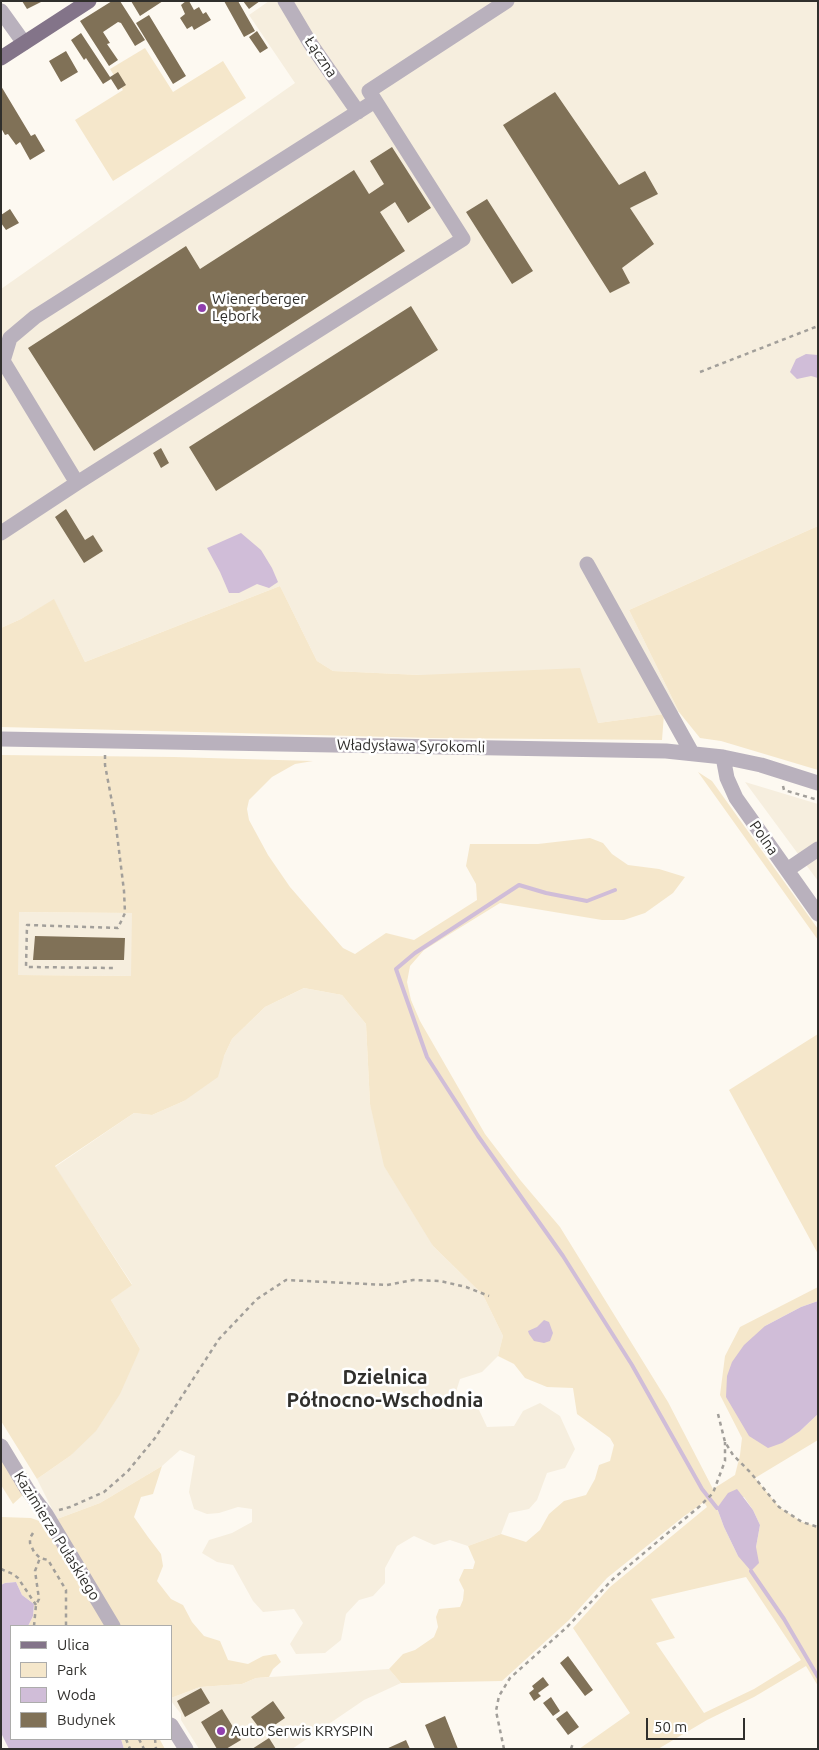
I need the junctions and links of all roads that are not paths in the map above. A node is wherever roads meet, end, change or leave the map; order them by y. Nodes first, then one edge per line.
1 (89, 1) edge
2 (285, 1) edge
3 (507, 1) edge
4 (1, 11) edge
5 (24, 43) junction
6 (1, 58) edge
7 (375, 101) junction
8 (358, 112) junction
9 (77, 483) junction
10 (1, 534) edge
11 (586, 564) dead end
12 (1, 739) edge
13 (692, 753) junction
14 (723, 757) junction
15 (818, 782) edge
16 (818, 849) edge
17 (787, 870) junction
18 (818, 914) edge
19 (1, 1446) edge
20 (112, 1625) edge
21 (172, 1727) edge
22 (186, 1749) edge

1 - 5 main road
2 - 8 street, Łączna
3 - 7 street
4 - 5 street
5 - 6 main road
7 - 8 street
7 - 9 street
8 - 9 street
9 - 10 street
11 - 13 street
12 - 13 street, Władysława Syrokomli
13 - 14 street, Władysława Syrokomli
14 - 15 street, Władysława Syrokomli
14 - 17 street, Polna
16 - 17 street
17 - 18 street, Polna
19 - 20 street, Kazimierza Pułaskiego
21 - 22 street

